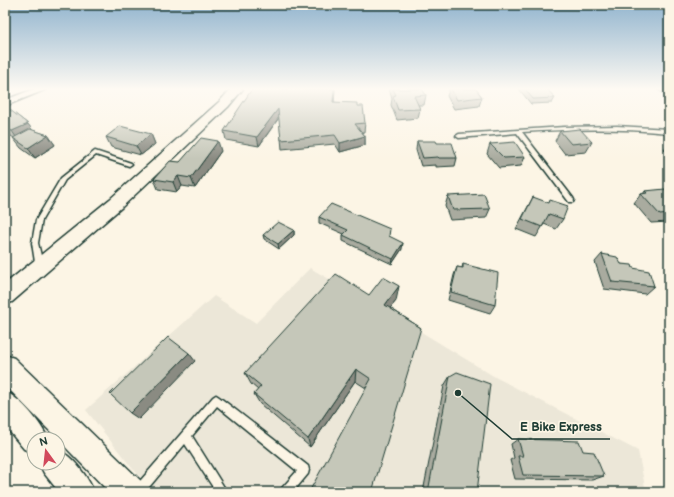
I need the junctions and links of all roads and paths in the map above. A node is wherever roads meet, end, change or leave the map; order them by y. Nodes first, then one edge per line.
1 (215, 112) edge
2 (518, 131) junction
3 (669, 131) edge
4 (459, 136) dead end
5 (129, 164) dead end
6 (571, 200) dead end
7 (69, 242) junction
8 (38, 260) junction
9 (5, 280) edge
10 (5, 296) edge
11 (5, 367) edge
12 (5, 405) edge
13 (27, 431) edge
14 (186, 436) junction
15 (61, 471) edge
16 (79, 492) edge
17 (130, 492) edge
18 (138, 492) edge
19 (222, 492) edge
20 (286, 492) edge

1 - 7 street
2 - 3 lane
2 - 4 lane
2 - 6 lane
5 - 8 lane
7 - 8 street
7 - 10 street
8 - 9 street
11 - 17 main road
12 - 13 main road
14 - 18 lane
14 - 19 lane
14 - 20 lane
15 - 16 main road

